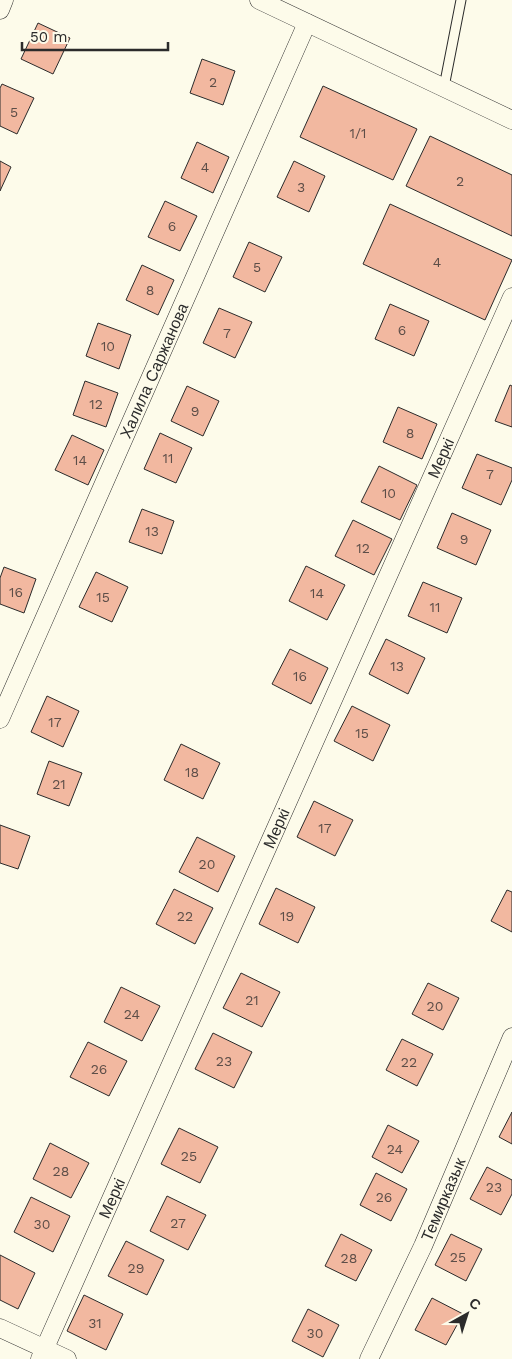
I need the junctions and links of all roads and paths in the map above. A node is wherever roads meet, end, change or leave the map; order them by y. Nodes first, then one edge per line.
1 (4, 0) edge
2 (259, 0) edge
3 (461, 0) edge
4 (0, 10) edge
5 (307, 23) junction
6 (444, 88) junction
7 (512, 120) edge
8 (512, 298) edge
9 (0, 719) edge
10 (512, 1037) edge
11 (0, 1328) edge
12 (42, 1354) edge
13 (67, 1359) edge
14 (368, 1359) edge

1 - 4 street
2 - 5 street
3 - 6 lane
5 - 6 street
5 - 9 street, Халила Саржанова
6 - 7 street
8 - 12 street, Меркі
10 - 14 street, Темирказык
11 - 12 street
12 - 13 street

